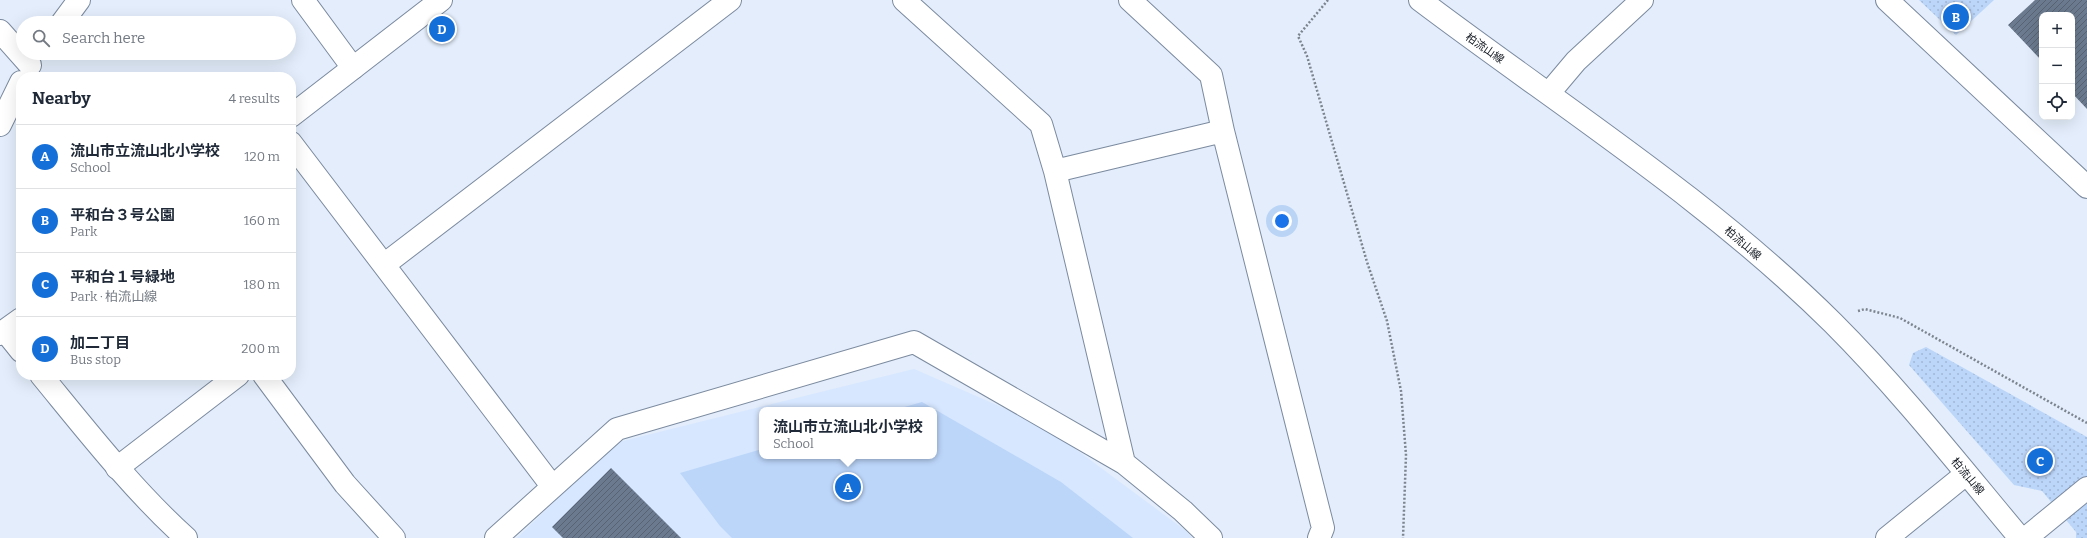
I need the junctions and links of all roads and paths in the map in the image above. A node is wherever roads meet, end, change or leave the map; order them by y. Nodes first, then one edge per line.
1 (79, 0) edge
2 (303, 0) edge
3 (441, 0) edge
4 (730, 0) edge
5 (904, 0) edge
6 (1130, 0) edge
7 (1328, 0) edge
8 (1420, 0) edge
9 (1642, 0) edge
10 (1887, 0) edge
11 (67, 16) edge
12 (0, 31) edge
13 (16, 53) edge
14 (21, 60) edge
15 (353, 68) junction
16 (28, 69) edge
17 (16, 93) edge
18 (1549, 93) junction
19 (296, 112) edge
20 (0, 125) edge
21 (1223, 131) junction
22 (296, 150) edge
23 (1055, 171) junction
24 (2087, 187) edge
25 (384, 264) junction
26 (1832, 322) junction
27 (6, 327) edge
28 (16, 343) edge
29 (45, 380) edge
30 (231, 380) edge
31 (268, 380) edge
32 (2087, 423) edge
33 (1124, 463) junction
34 (117, 468) junction
35 (1966, 474) junction
36 (552, 486) junction
37 (2087, 488) edge
38 (186, 538) edge
39 (394, 538) edge
40 (496, 538) edge
41 (1211, 538) edge
42 (1320, 538) edge
43 (1403, 538) edge
44 (1887, 538) edge
45 (2020, 538) edge
46 (2026, 538) edge

1 - 11 street
2 - 15 street
3 - 15 street
4 - 25 street
5 - 23 street
6 - 21 street
7 - 43 path
8 - 18 street, 柏流山線
9 - 18 street
10 - 24 street
12 - 13 street
14 - 16 street
15 - 19 street
17 - 20 street
18 - 26 street, 柏流山線
21 - 23 street
21 - 42 street
22 - 25 street
23 - 33 street
25 - 36 street
26 - 32 path
26 - 35 street, 柏流山線
27 - 28 street
29 - 34 street
30 - 34 street
31 - 39 street
33 - 36 street
33 - 41 street
34 - 38 street
35 - 44 street
35 - 45 street, 柏流山線
36 - 40 street
37 - 46 street

